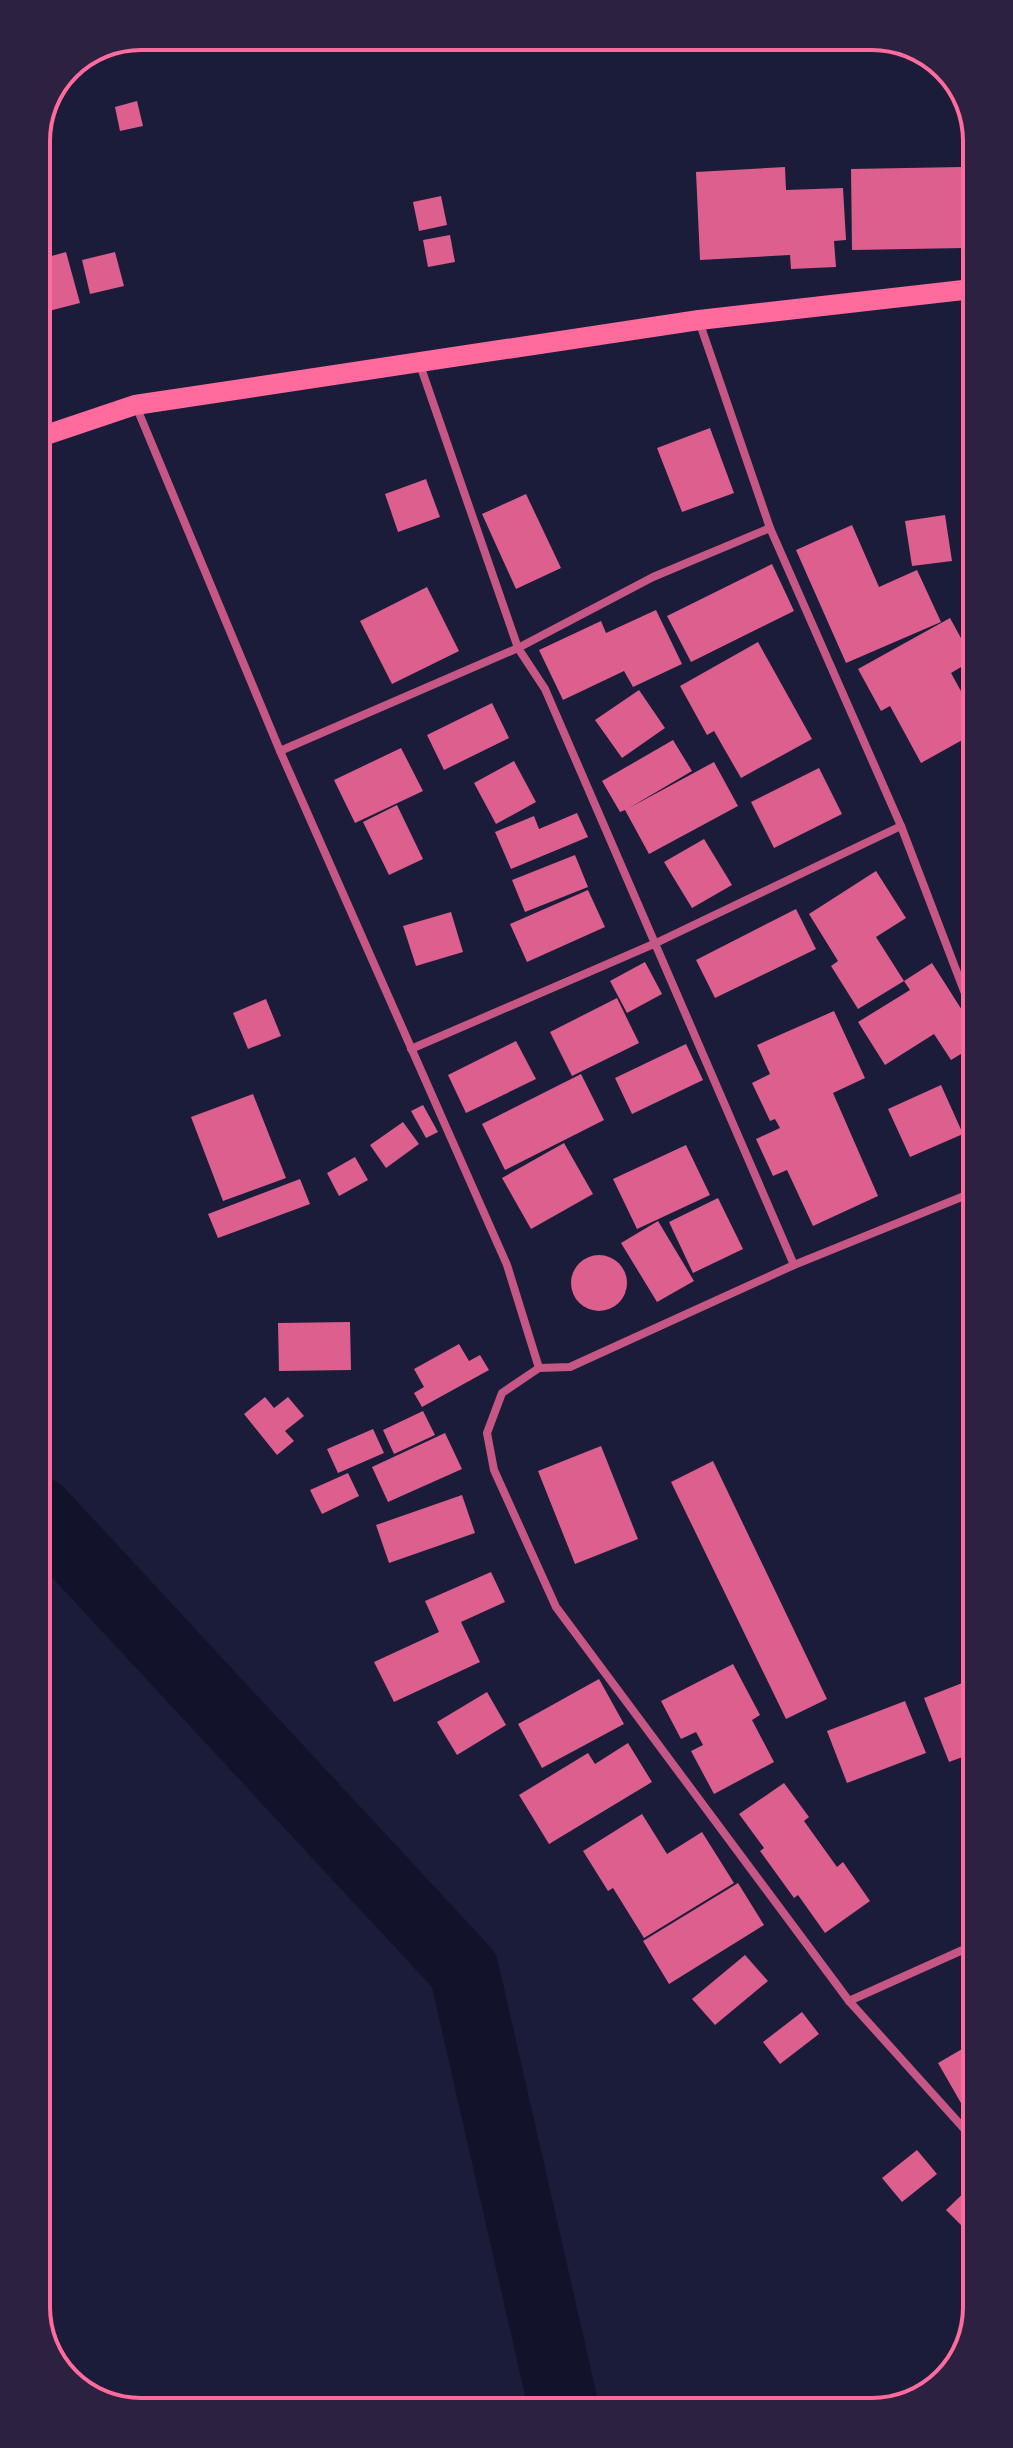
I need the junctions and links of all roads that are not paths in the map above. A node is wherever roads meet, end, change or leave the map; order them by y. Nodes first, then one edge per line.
1 (963, 290) edge
2 (699, 320) junction
3 (419, 362) junction
4 (135, 405) junction
5 (50, 434) edge
6 (770, 528) junction
7 (518, 648) junction
8 (280, 751) junction
9 (901, 826) junction
10 (656, 943) junction
11 (963, 988) edge
12 (411, 1049) junction
13 (963, 1196) edge
14 (794, 1265) junction
15 (539, 1368) junction
16 (963, 1950) edge
17 (849, 2001) junction
18 (963, 2127) edge

1 - 2 main road
2 - 3 main road
2 - 6 street
3 - 4 main road
3 - 7 street
4 - 5 main road
4 - 8 street
6 - 7 street
6 - 9 street
7 - 8 street
7 - 10 street
8 - 12 street
9 - 10 street
9 - 11 street
10 - 12 street
10 - 14 street
12 - 15 street
13 - 14 street
14 - 15 street
15 - 17 street
16 - 17 street
17 - 18 street

